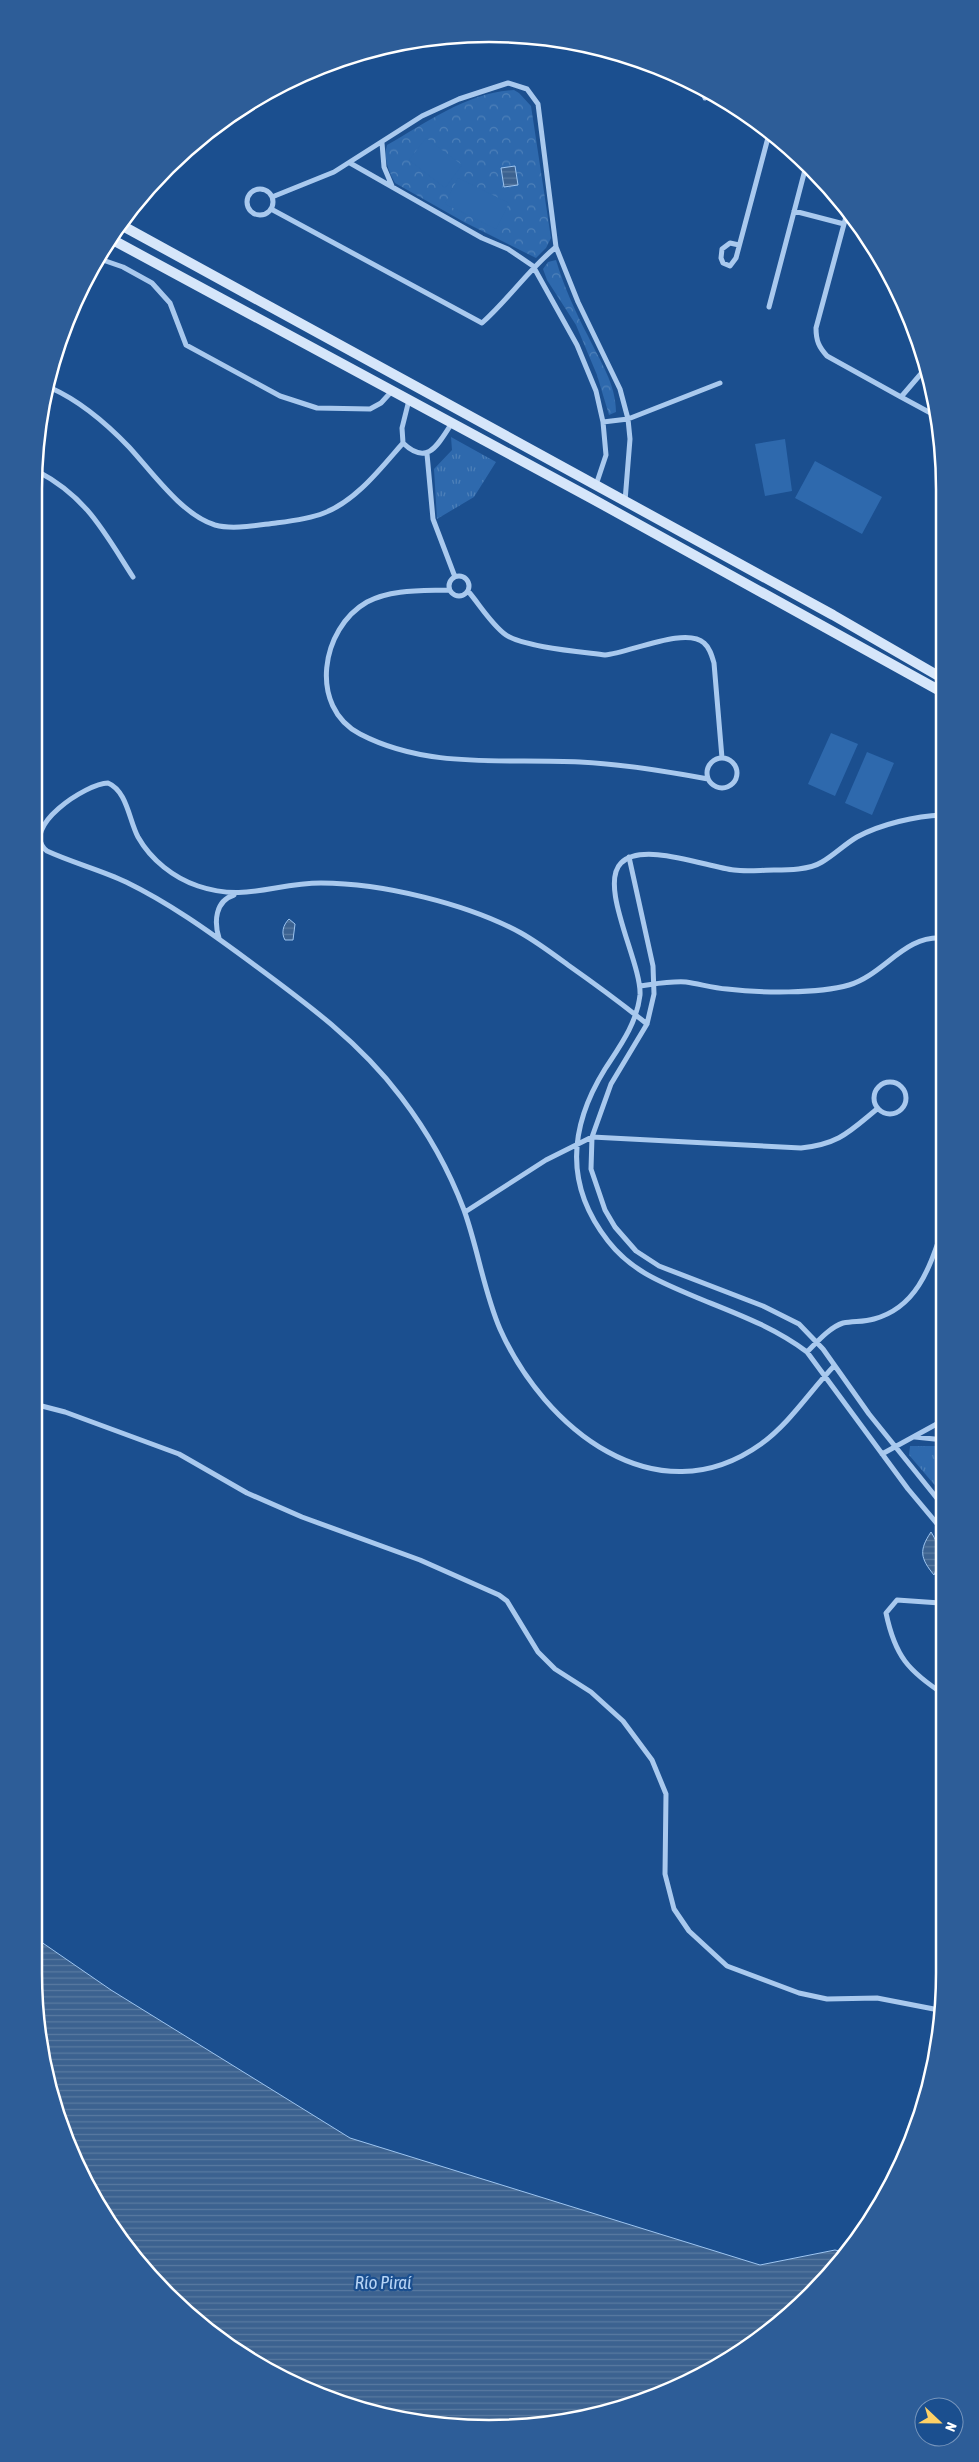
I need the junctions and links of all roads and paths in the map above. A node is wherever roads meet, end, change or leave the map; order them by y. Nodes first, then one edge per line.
1 (768, 140) edge
2 (382, 143) junction
3 (350, 163) junction
4 (804, 172) edge
5 (392, 187) junction
6 (272, 197) junction
7 (271, 209) junction
8 (794, 211) junction
9 (845, 219) edge
10 (844, 224) junction
11 (127, 228) edge
12 (117, 242) edge
13 (739, 245) junction
14 (556, 247) junction
15 (105, 261) edge
16 (533, 266) junction
17 (769, 307) dead end
18 (921, 374) edge
19 (720, 383) dead end
20 (54, 390) edge
21 (393, 390) junction
22 (901, 397) junction
23 (409, 400) junction
24 (930, 413) edge
25 (628, 419) junction
26 (603, 422) junction
27 (452, 423) junction
28 (403, 443) junction
29 (427, 454) junction
30 (43, 475) edge
31 (596, 485) junction
32 (589, 497) junction
33 (625, 501) junction
34 (133, 577) dead end
35 (456, 577) junction
36 (449, 590) junction
37 (468, 591) junction
38 (936, 675) edge
39 (936, 689) edge
40 (722, 758) junction
41 (708, 779) junction
42 (936, 816) edge
43 (42, 825) edge
44 (42, 847) edge
45 (629, 857) junction
46 (236, 894) junction
47 (936, 937) edge
48 (219, 939) junction
49 (654, 984) junction
50 (640, 986) junction
51 (636, 1016) junction
52 (647, 1024) junction
53 (877, 1109) junction
54 (592, 1136) junction
55 (575, 1144) junction
56 (465, 1212) junction
57 (936, 1246) edge
58 (818, 1342) junction
59 (807, 1352) junction
60 (834, 1366) junction
61 (825, 1376) junction
62 (42, 1406) edge
63 (936, 1425) edge
64 (914, 1437) junction
65 (936, 1439) edge
66 (895, 1446) junction
67 (882, 1454) junction
68 (936, 1497) edge
69 (936, 1522) edge
70 (936, 1604) edge
71 (936, 1689) edge
72 (935, 2009) edge

1 - 13 street
2 - 3 street
2 - 5 street
2 - 14 street
3 - 5 street
3 - 6 street
4 - 8 street
5 - 16 street
6 - 7 street
6 - 7 street
7 - 16 street
8 - 10 street
8 - 17 street
9 - 10 street
10 - 22 street
11 - 31 main road
12 - 21 main road
13 - 13 street
14 - 16 street
14 - 25 street
15 - 21 street
16 - 26 street
18 - 22 street
19 - 25 street
20 - 28 street
21 - 23 main road
22 - 24 street
23 - 27 main road
23 - 28 street
25 - 26 street
25 - 33 street
26 - 31 street
27 - 29 street
27 - 32 main road
28 - 29 street
29 - 35 street
30 - 34 street
31 - 32 main road
31 - 33 main road
32 - 39 main road
33 - 38 main road
35 - 36 street
35 - 37 street
36 - 37 street
36 - 41 street
37 - 40 street
40 - 41 street
40 - 41 street
42 - 45 street
43 - 46 street
44 - 48 street
45 - 49 street
45 - 50 street
46 - 48 street
46 - 51 street
47 - 49 street
48 - 56 street
49 - 50 street
49 - 52 street
50 - 51 street
51 - 52 street
51 - 55 street
52 - 54 street
53 - 53 street
53 - 54 street
54 - 55 street
54 - 58 street
55 - 56 street
55 - 59 street
56 - 61 street
57 - 58 street
58 - 59 street
58 - 60 street
59 - 61 street
60 - 61 street
60 - 66 street
61 - 67 street
62 - 72 street
63 - 64 street
64 - 65 street
64 - 66 street
66 - 67 street
66 - 68 street
67 - 69 street
70 - 71 street

